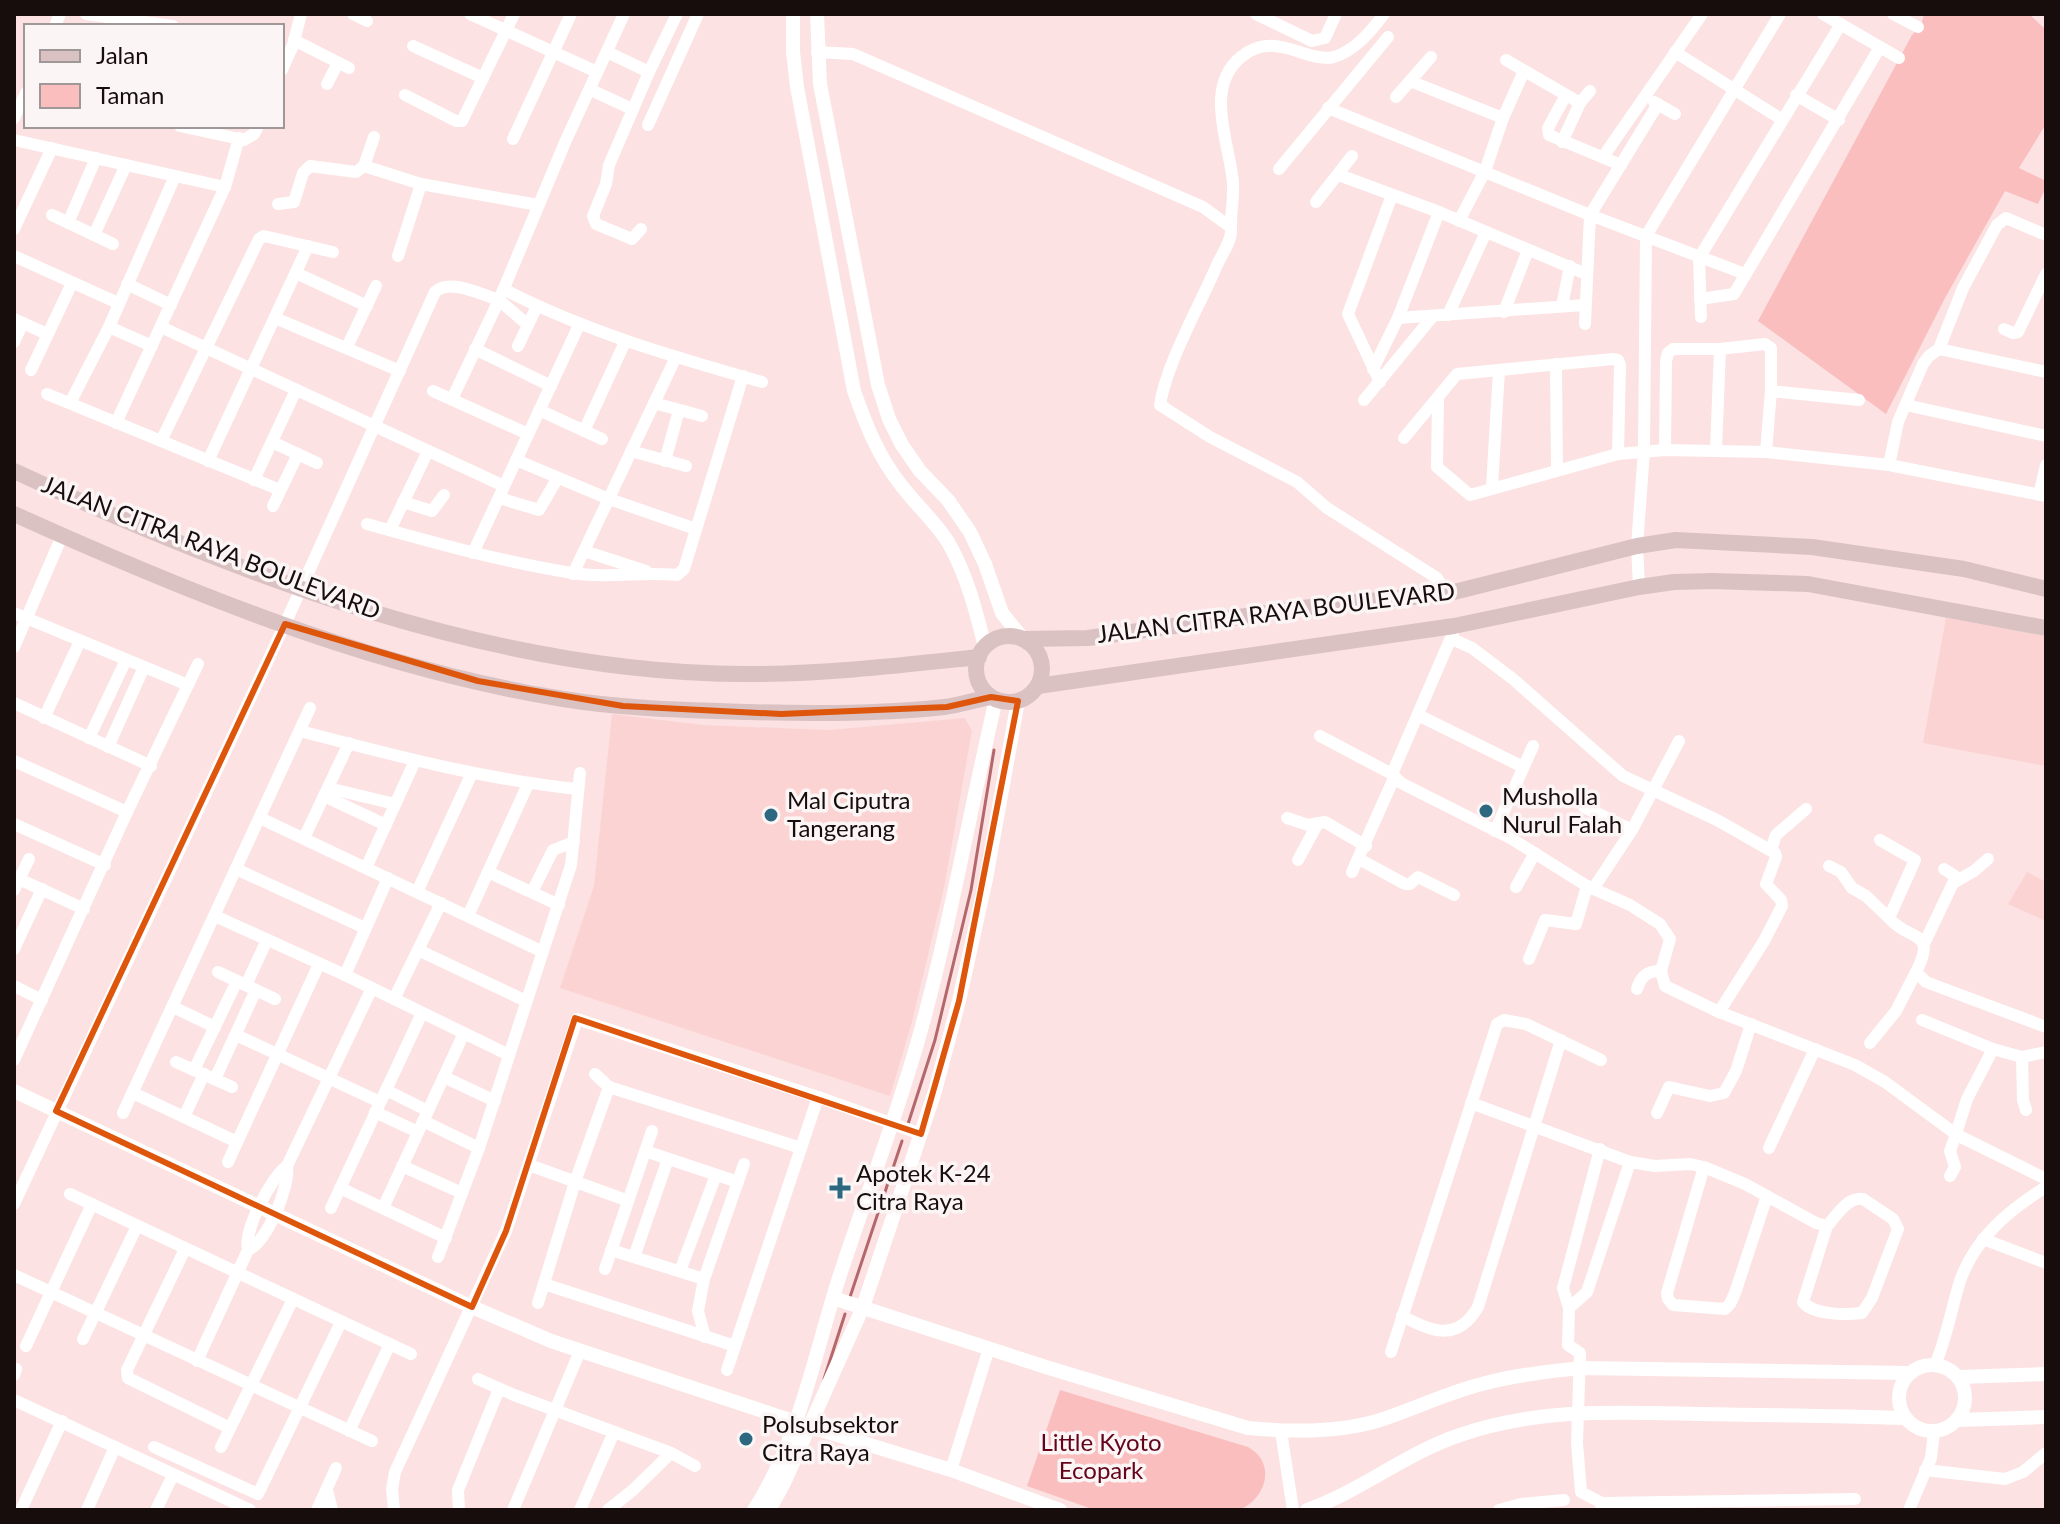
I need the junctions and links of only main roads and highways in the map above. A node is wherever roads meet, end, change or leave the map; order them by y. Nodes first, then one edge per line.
1 (14, 471) edge
2 (14, 514) edge
3 (2046, 589) edge
4 (2046, 628) edge
5 (1023, 639) junction
6 (982, 652) junction
7 (1038, 686) junction
8 (994, 698) junction

1 - 6 main road, JALAN CITRA RAYA BOULEVARD
2 - 8 main road, JALAN CITRA RAYA BOULEVARD
3 - 5 main road, JALAN CITRA RAYA BOULEVARD
4 - 7 main road, JALAN CITRA RAYA BOULEVARD
5 - 6 main road
5 - 7 main road
6 - 8 main road
7 - 8 main road

